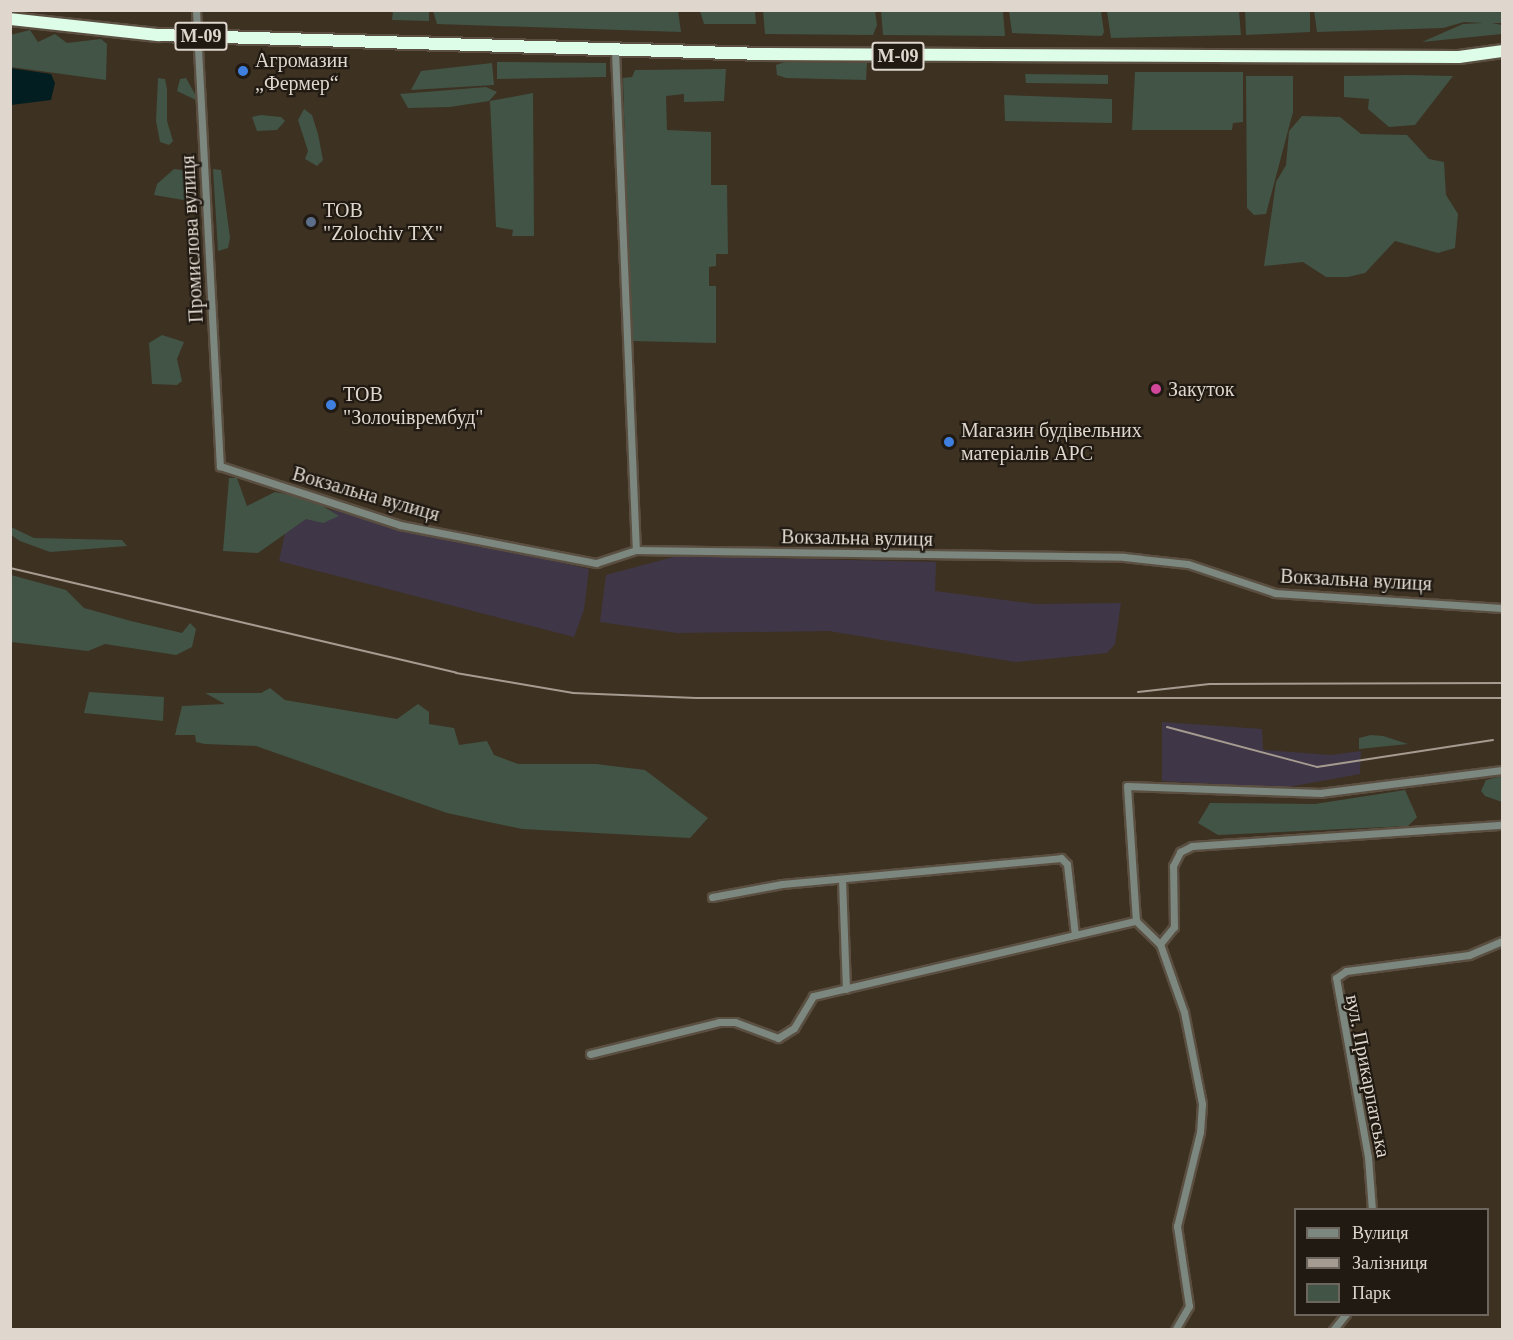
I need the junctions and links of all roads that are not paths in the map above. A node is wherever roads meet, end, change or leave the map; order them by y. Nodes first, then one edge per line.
1 (196, 10) edge
2 (10, 19) edge
3 (198, 36) junction
4 (615, 51) junction
5 (1503, 51) edge
6 (220, 466) joint
7 (636, 550) junction
8 (1503, 608) edge
9 (1503, 770) edge
10 (1503, 825) edge
11 (842, 880) junction
12 (712, 897) dead end
13 (1136, 921) junction
14 (1075, 935) junction
15 (1503, 941) edge
16 (1160, 944) junction
17 (846, 989) junction
18 (590, 1054) dead end
19 (1372, 1208) edge
20 (1344, 1316) edge
21 (1175, 1329) edge
22 (1333, 1329) edge

1 - 3 street, Промислова вулиця
2 - 3 highway, М-09
3 - 4 highway, М-09
3 - 6 street, Промислова вулиця
4 - 5 highway, М-09
4 - 7 street
6 - 7 street, Вокзальна вулиця
7 - 8 street, Вокзальна вулиця
9 - 13 street
10 - 16 street
11 - 12 street
11 - 14 street
11 - 17 street
13 - 14 street
13 - 16 street
14 - 17 street
15 - 19 street, вул. Прикарпатська
16 - 21 street
17 - 18 street
20 - 22 street

